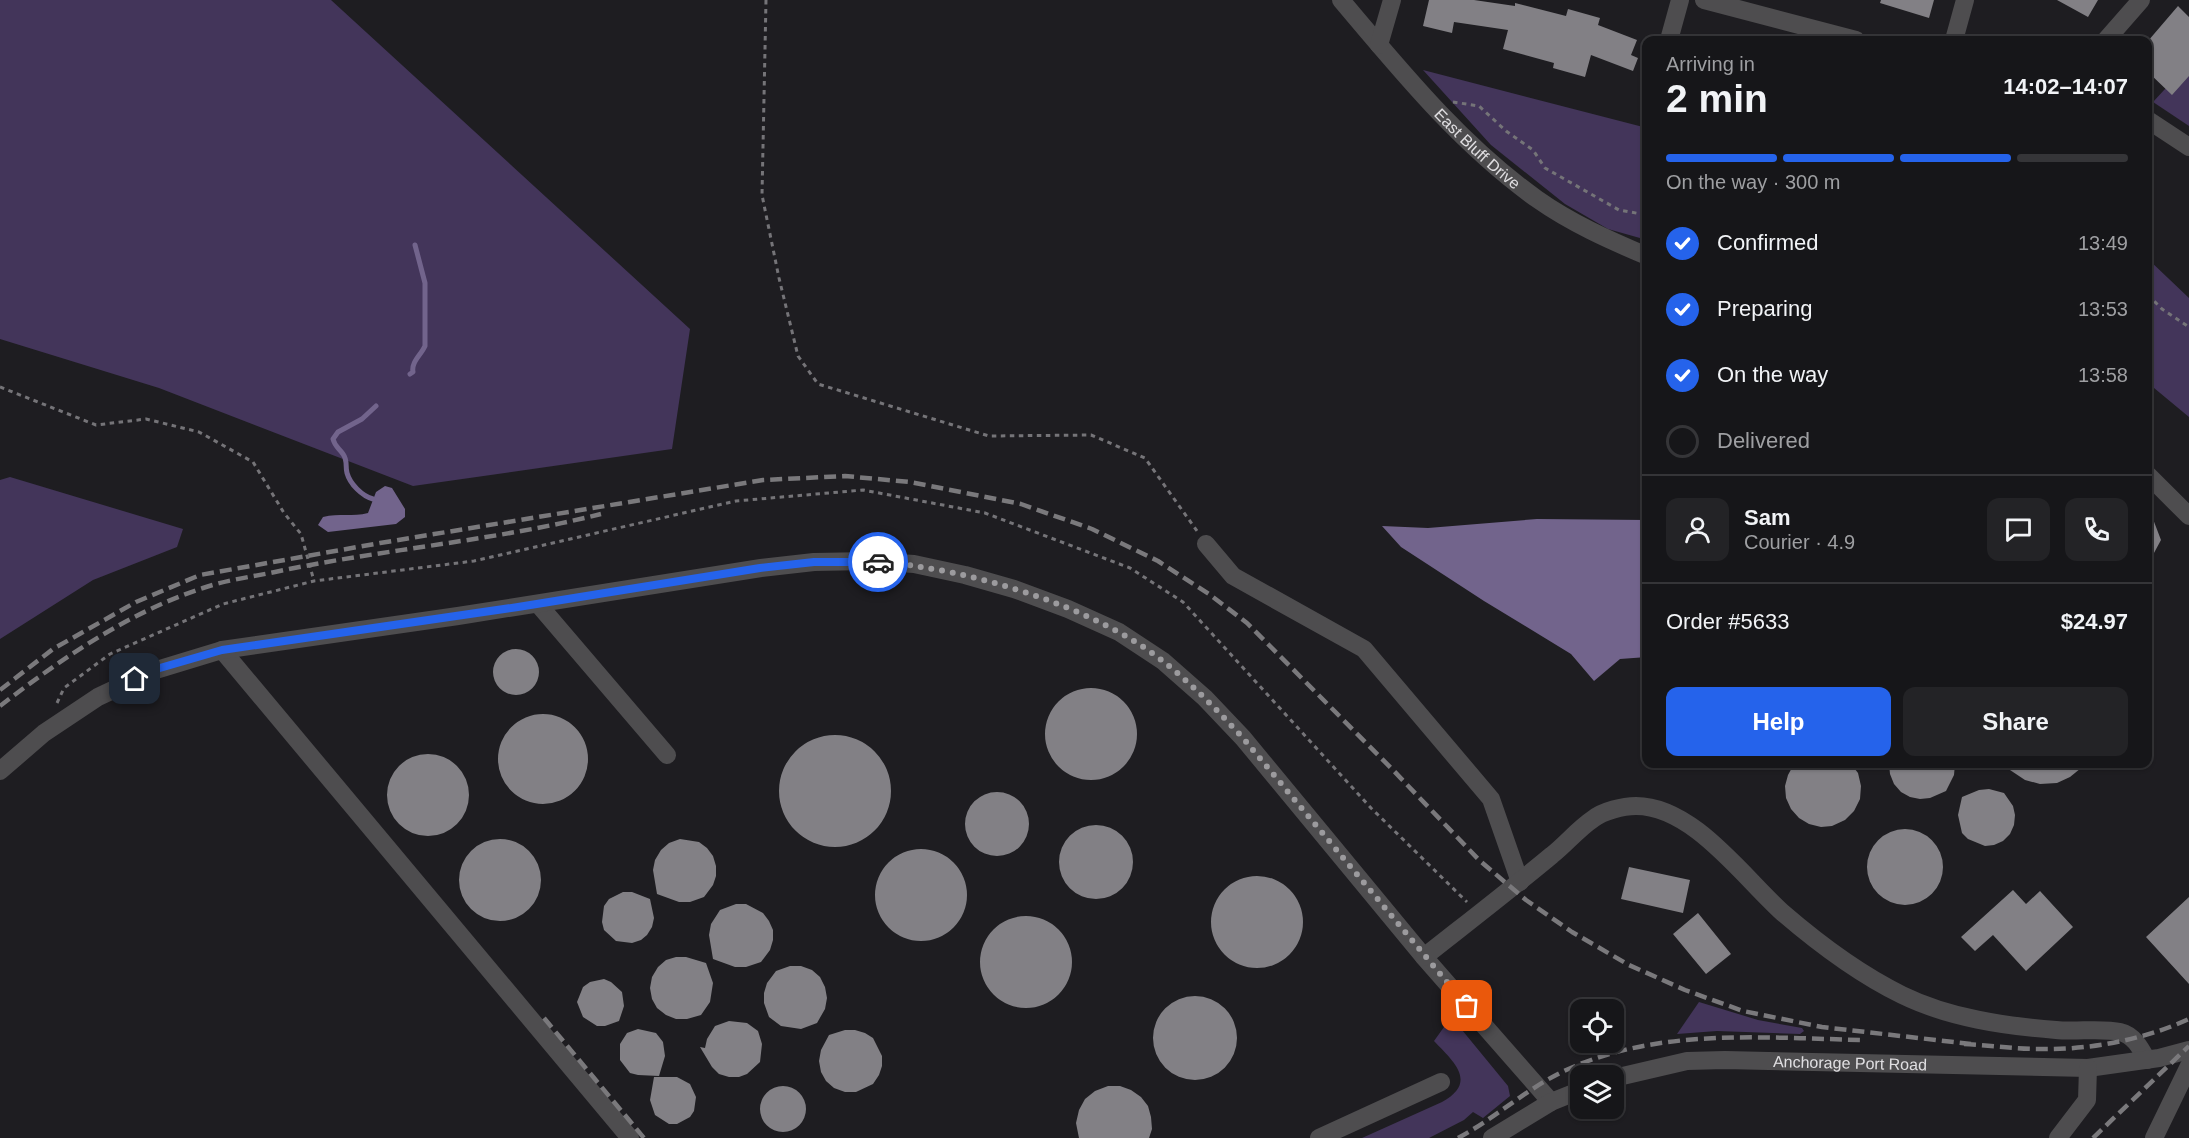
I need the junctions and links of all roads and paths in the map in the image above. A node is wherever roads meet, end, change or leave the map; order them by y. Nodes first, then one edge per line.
1 (766, 0) edge
2 (1341, 0) edge
3 (1392, 0) edge
4 (1680, 0) edge
5 (1704, 0) edge
6 (1965, 0) edge
7 (2141, 0) edge
8 (1670, 36) edge
9 (1841, 36) edge
10 (1955, 36) edge
11 (2110, 36) edge
12 (1379, 45) junction
13 (1424, 97) junction
14 (2152, 123) edge
15 (2189, 147) edge
16 (1642, 214) edge
17 (1642, 254) edge
18 (2152, 299) edge
19 (2189, 327) edge
20 (0, 387) edge
21 (2152, 479) edge
22 (2189, 516) edge
23 (1206, 544) joint
24 (314, 581) junction
25 (538, 604) junction
26 (222, 650) junction
27 (56, 706) dead end
28 (666, 755) dead end
29 (0, 771) edge
30 (1520, 882) junction
31 (1479, 914) junction
32 (1424, 957) junction
33 (2189, 1050) edge
34 (2147, 1060) junction
35 (2189, 1066) edge
36 (2088, 1068) junction
37 (1624, 1076) edge
38 (1441, 1082) dead end
39 (1570, 1094) edge
40 (1551, 1102) junction
41 (630, 1138) edge
42 (1319, 1138) edge
43 (1492, 1138) edge
44 (2058, 1138) edge
45 (2154, 1138) edge

1 - 23 path
2 - 12 street, East Bluff Drive
3 - 12 street
4 - 8 street
5 - 9 street
6 - 10 street
7 - 11 street
12 - 13 street, East Bluff Drive
13 - 16 path
13 - 17 street, East Bluff Drive
14 - 15 street
18 - 19 path
20 - 24 path
21 - 22 street
23 - 30 street
24 - 27 path
24 - 31 path
25 - 26 street
25 - 28 street
25 - 32 street
26 - 29 street
26 - 41 street
30 - 31 street
30 - 34 street
31 - 32 street
32 - 40 street
33 - 34 street, Anchorage Port Road
34 - 36 street, Anchorage Port Road
35 - 45 street
36 - 37 street, Anchorage Port Road
36 - 44 street
38 - 42 street
39 - 40 street
40 - 43 street

